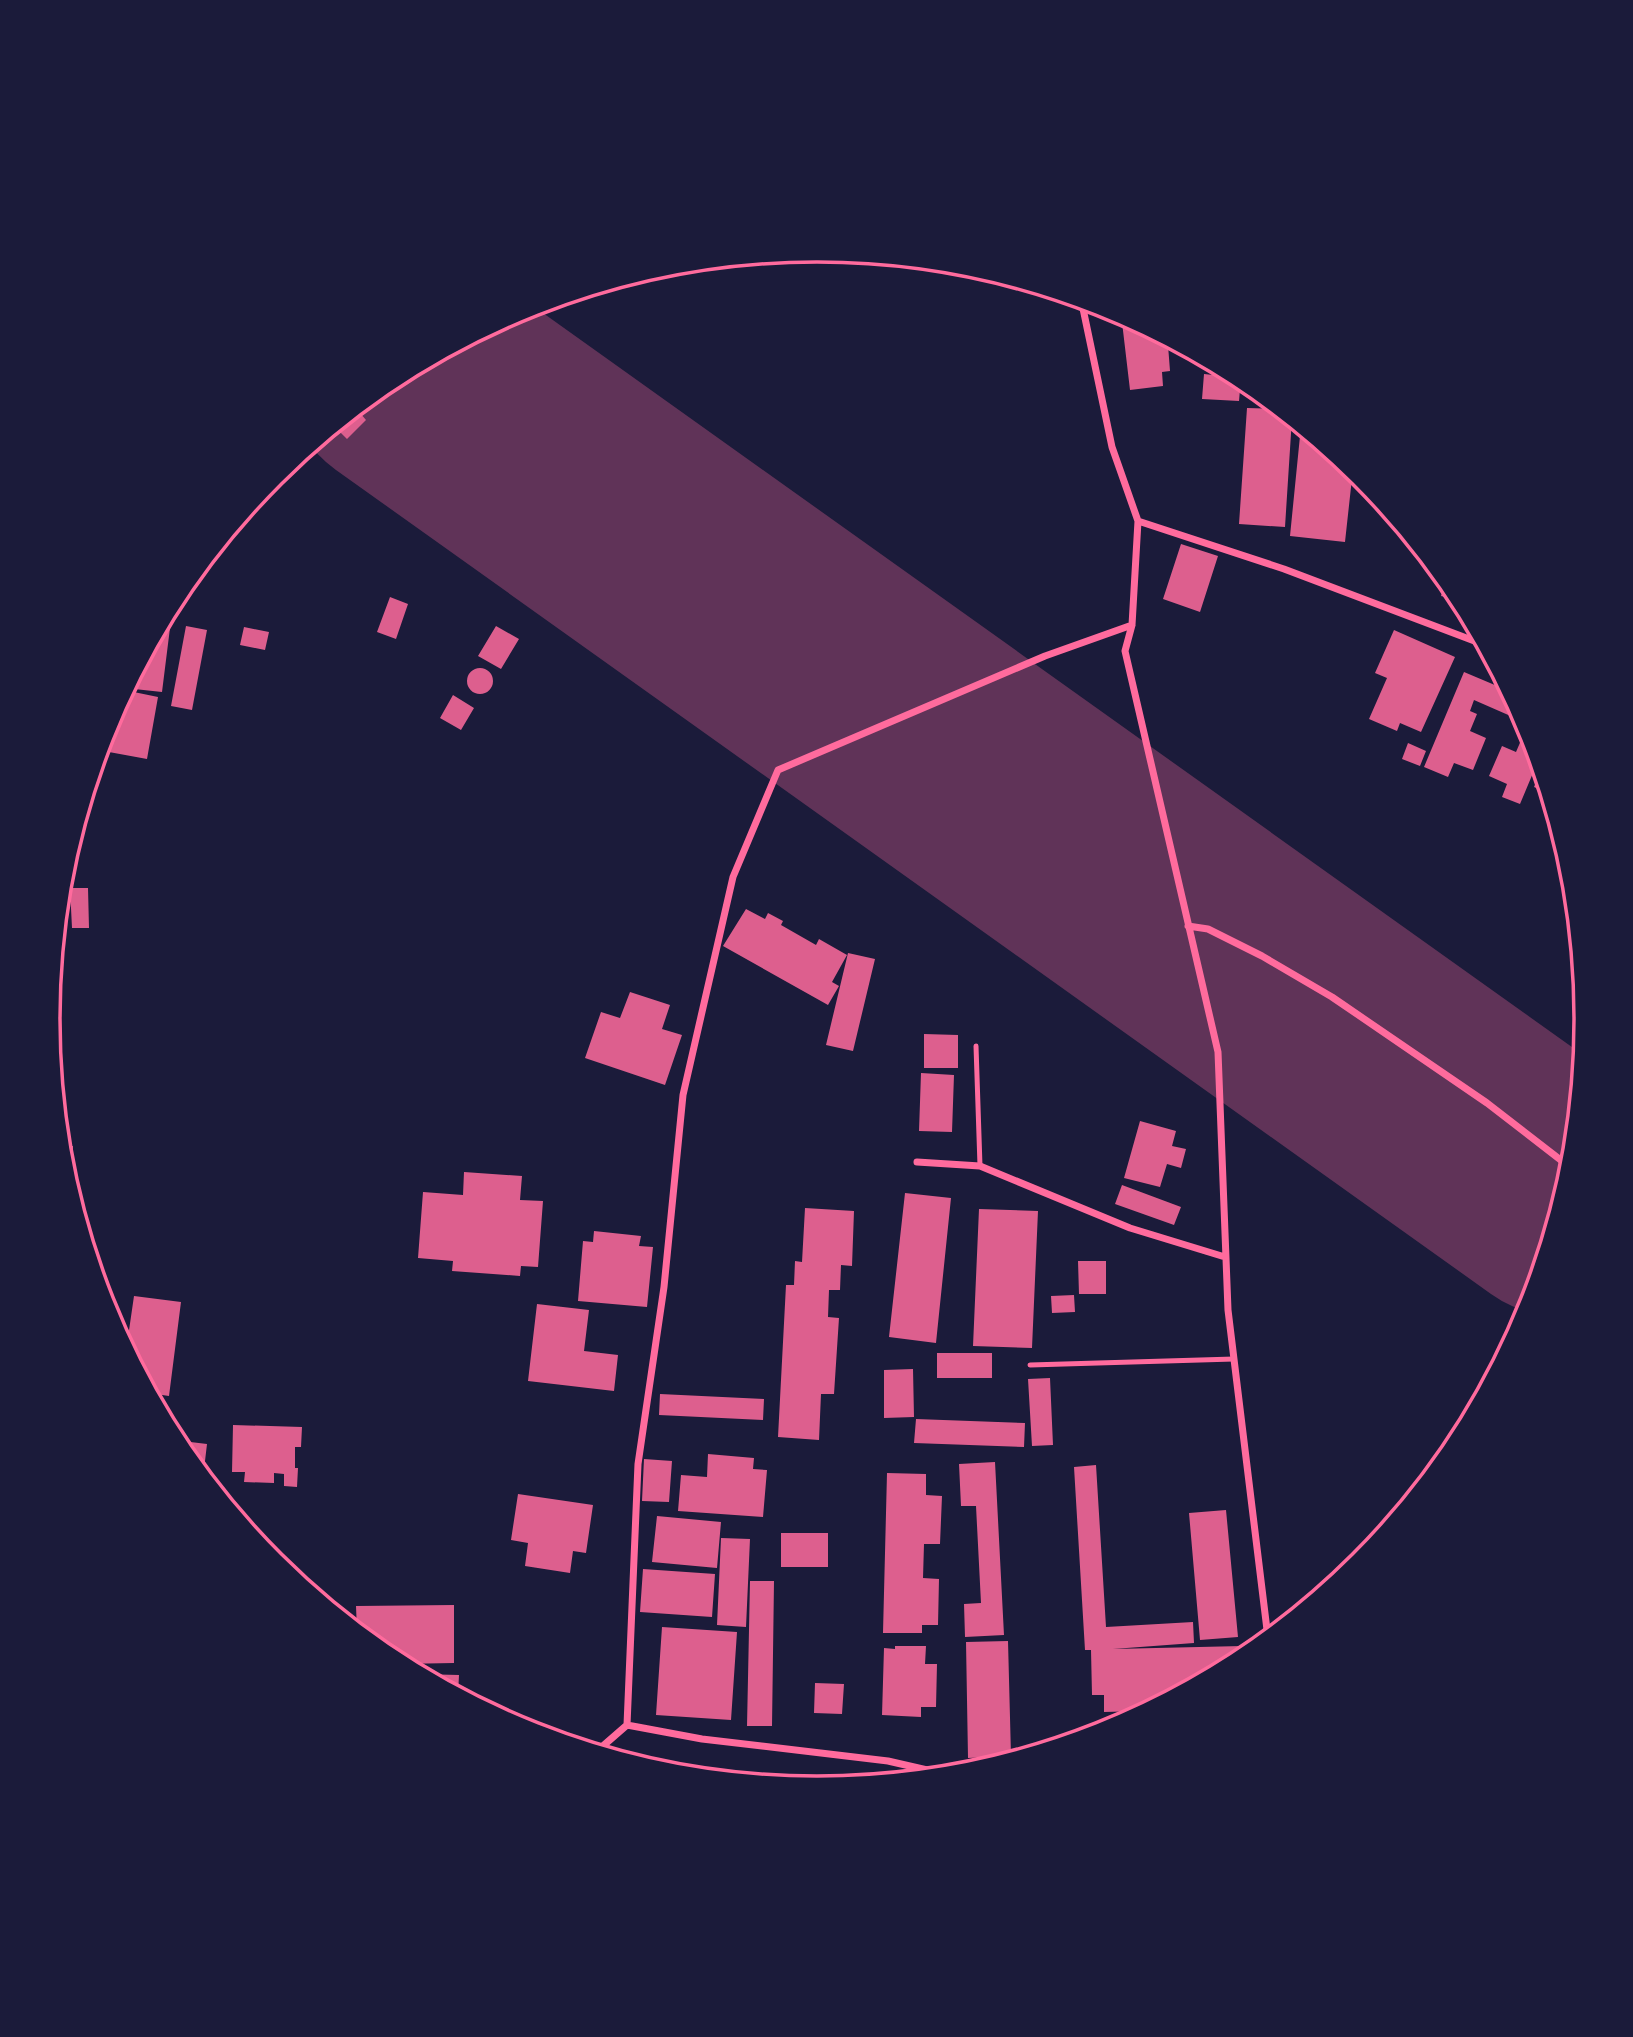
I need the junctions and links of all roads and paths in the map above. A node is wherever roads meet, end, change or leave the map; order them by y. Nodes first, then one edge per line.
1 (1083, 311) edge
2 (1138, 522) junction
3 (1132, 625) junction
4 (1472, 640) edge
5 (1188, 926) junction
6 (975, 1046) dead end
7 (1560, 1160) edge
8 (917, 1162) dead end
9 (981, 1167) junction
10 (1225, 1257) junction
11 (1234, 1359) junction
12 (1030, 1365) dead end
13 (1267, 1627) edge
14 (627, 1725) junction
15 (605, 1745) edge
16 (920, 1768) edge

1 - 2 street
2 - 3 street
2 - 4 street
3 - 5 street
3 - 14 street
5 - 7 street
5 - 10 street
6 - 9 lane
8 - 9 street
9 - 10 street
10 - 11 street
11 - 12 lane
11 - 13 street
14 - 15 street
14 - 16 street

